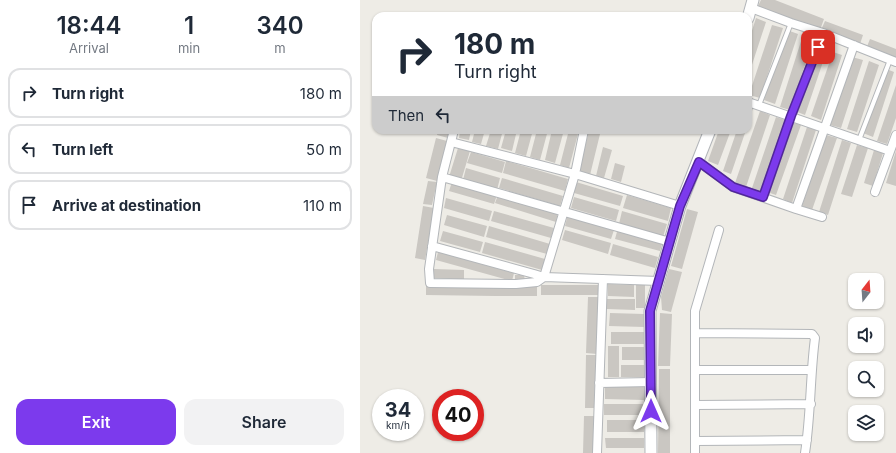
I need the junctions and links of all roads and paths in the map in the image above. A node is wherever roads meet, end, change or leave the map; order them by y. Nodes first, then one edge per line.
1 (751, 8) edge
2 (791, 23) junction
3 (823, 33) junction
4 (854, 45) junction
5 (893, 61) edge
6 (752, 103) edge
7 (759, 105) junction
8 (791, 116) junction
9 (824, 128) junction
10 (453, 134) edge
11 (583, 134) edge
12 (709, 134) edge
13 (896, 135) edge
14 (858, 140) junction
15 (451, 142) junction
16 (890, 151) junction
17 (697, 165) junction
18 (575, 174) junction
19 (442, 177) junction
20 (875, 192) dead end
21 (763, 197) junction
22 (680, 206) junction
23 (796, 209) junction
24 (563, 212) junction
25 (822, 217) dead end
26 (719, 230) dead end
27 (670, 242) junction
28 (432, 246) junction
29 (544, 277) junction
30 (603, 279) junction
31 (659, 281) junction
32 (695, 333) junction
33 (695, 370) junction
34 (811, 370) junction
35 (651, 382) junction
36 (599, 383) junction
37 (811, 404) junction
38 (695, 405) junction
39 (695, 440) junction
40 (807, 440) junction
41 (597, 453) edge
42 (650, 453) edge
43 (695, 453) edge
44 (805, 453) edge

1 - 2 street
2 - 3 street
2 - 7 lane
3 - 4 street
3 - 8 street
4 - 5 street
4 - 9 street
5 - 14 lane
6 - 7 street
7 - 8 street
8 - 9 street
8 - 21 street
9 - 14 street
9 - 23 street
10 - 15 street
11 - 18 street
12 - 17 street
13 - 16 street
14 - 16 street
15 - 18 street
15 - 19 street
16 - 20 street
17 - 21 street
17 - 22 street
18 - 22 street
18 - 24 street
19 - 24 street
19 - 28 street
21 - 23 street
22 - 27 street
23 - 25 street
24 - 27 street
24 - 29 street
26 - 32 street
27 - 31 street
28 - 29 street
28 - 29 street
29 - 30 street
30 - 31 street
30 - 36 street
31 - 35 street
32 - 33 street
32 - 34 street
33 - 34 street
33 - 38 street
34 - 37 street
35 - 36 street
35 - 42 street
36 - 41 street
37 - 38 street
37 - 40 street
38 - 39 street
39 - 40 street
39 - 43 street
40 - 44 street

